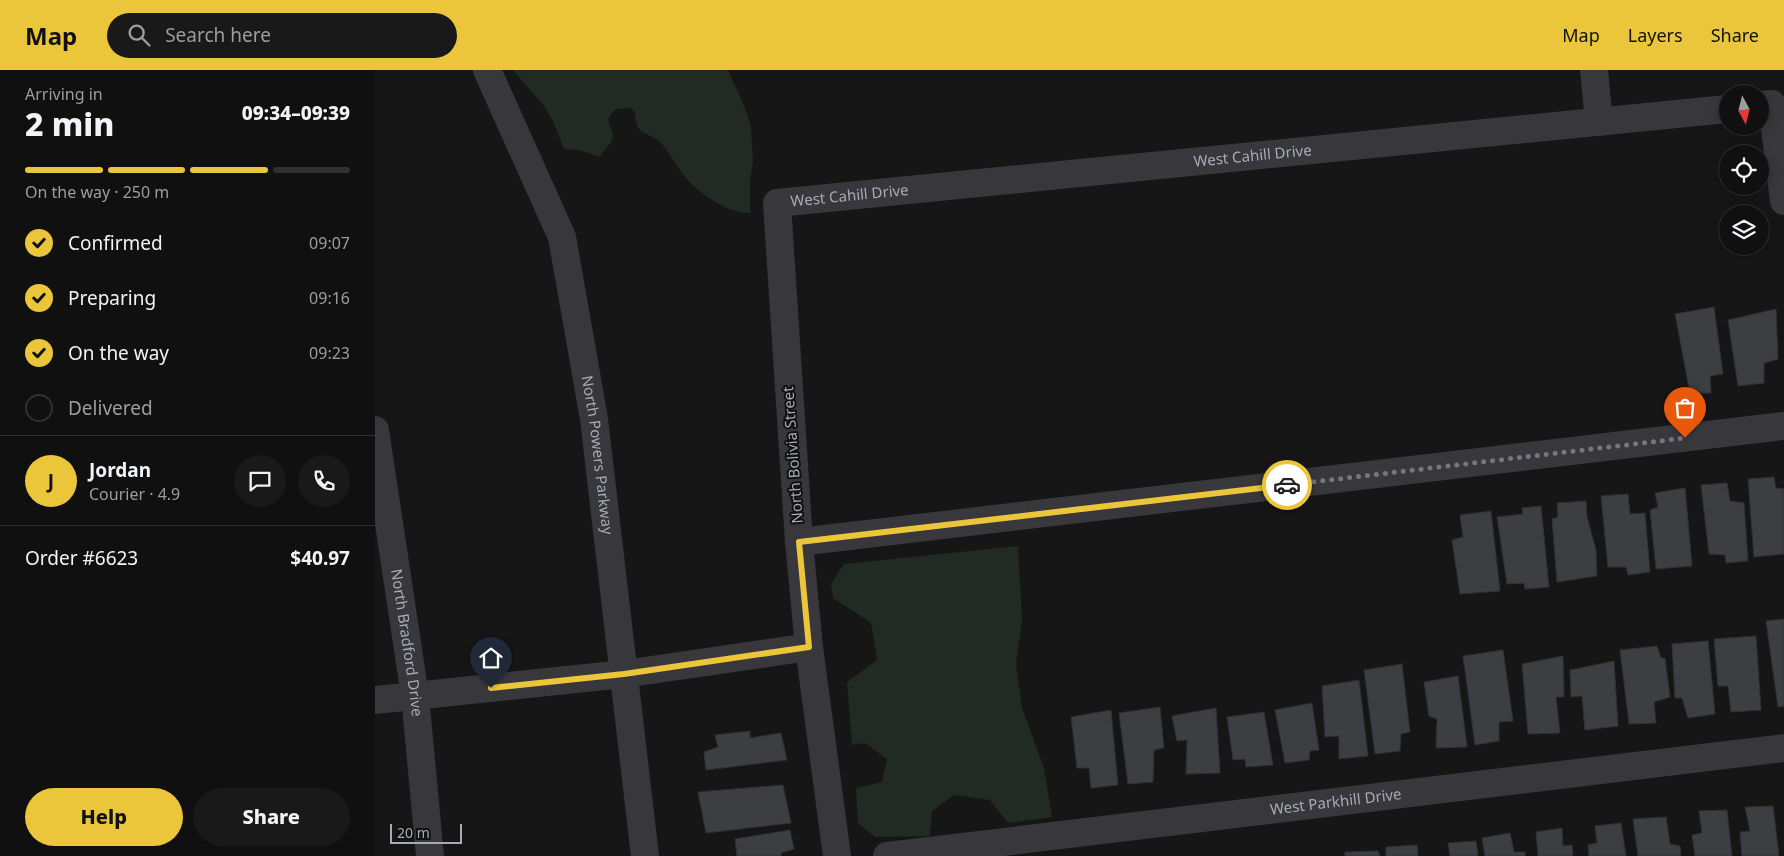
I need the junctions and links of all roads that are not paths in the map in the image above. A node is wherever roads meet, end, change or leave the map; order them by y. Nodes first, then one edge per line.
1 (487, 70) edge
2 (1594, 70) edge
3 (1719, 110) edge
4 (1769, 121) edge
5 (1599, 122) junction
6 (1784, 202) edge
7 (777, 203) joint
8 (1784, 426) edge
9 (375, 430) edge
10 (799, 542) junction
11 (809, 647) junction
12 (624, 674) junction
13 (415, 696) junction
14 (375, 700) edge
15 (1784, 748) edge
16 (430, 856) edge
17 (645, 856) edge
18 (837, 856) edge
19 (887, 856) edge

1 - 12 street, North Powers Parkway
2 - 5 street
3 - 5 street, West Cahill Drive
4 - 6 street
5 - 7 street, West Cahill Drive
7 - 10 street, North Bolivia Street
8 - 10 street
9 - 13 street, North Bradford Drive
10 - 11 street, North Bolivia Street
11 - 12 street
11 - 18 street, North Bolivia Street
12 - 13 street
12 - 17 street, North Powers Parkway
13 - 14 street
13 - 16 street, North Bradford Drive
15 - 19 street, West Parkhill Drive

